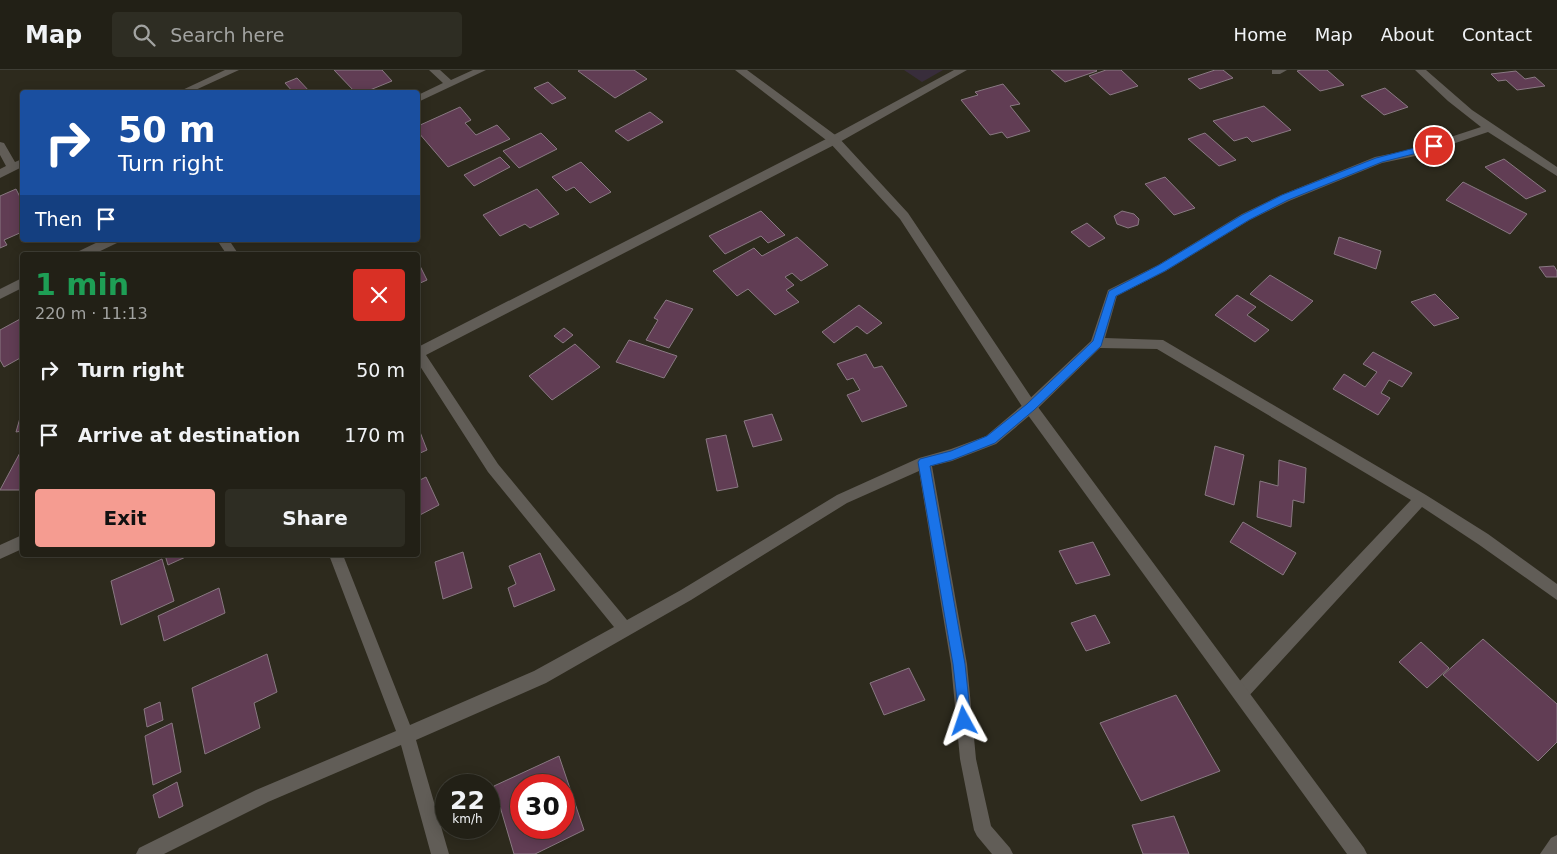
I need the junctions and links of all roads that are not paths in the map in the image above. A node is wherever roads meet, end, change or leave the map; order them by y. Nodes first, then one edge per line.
1 (234, 70) edge
2 (434, 70) edge
3 (481, 70) edge
4 (740, 70) edge
5 (962, 70) edge
6 (1420, 70) edge
7 (450, 84) junction
8 (188, 90) edge
9 (420, 98) edge
10 (1488, 128) junction
11 (834, 140) junction
12 (0, 146) edge
13 (18, 165) edge
14 (1557, 172) edge
15 (0, 174) edge
16 (109, 242) edge
17 (88, 252) edge
18 (20, 284) edge
19 (0, 294) edge
20 (1097, 343) junction
21 (420, 352) edge
22 (420, 356) edge
23 (1030, 407) junction
24 (924, 462) junction
25 (1421, 499) junction
26 (20, 543) edge
27 (0, 552) edge
28 (337, 557) edge
29 (1557, 594) edge
30 (626, 630) junction
31 (1241, 692) junction
32 (406, 735) junction
33 (1557, 844) edge
34 (145, 854) edge
35 (440, 854) edge
36 (1004, 854) edge
37 (1358, 854) edge
38 (1549, 854) edge

1 - 8 street
2 - 7 street
3 - 7 street
4 - 11 street
5 - 11 street
6 - 10 street
7 - 9 street
10 - 14 street
10 - 20 street
11 - 21 street
11 - 23 street
12 - 13 street
13 - 15 street
16 - 17 street
18 - 19 street
20 - 23 street
20 - 25 street
22 - 30 street
23 - 24 street
23 - 31 street
24 - 30 street
24 - 36 street
25 - 29 street
25 - 31 street
26 - 27 street
28 - 32 street
30 - 32 street
31 - 37 street
32 - 34 street
32 - 35 street
33 - 38 street

